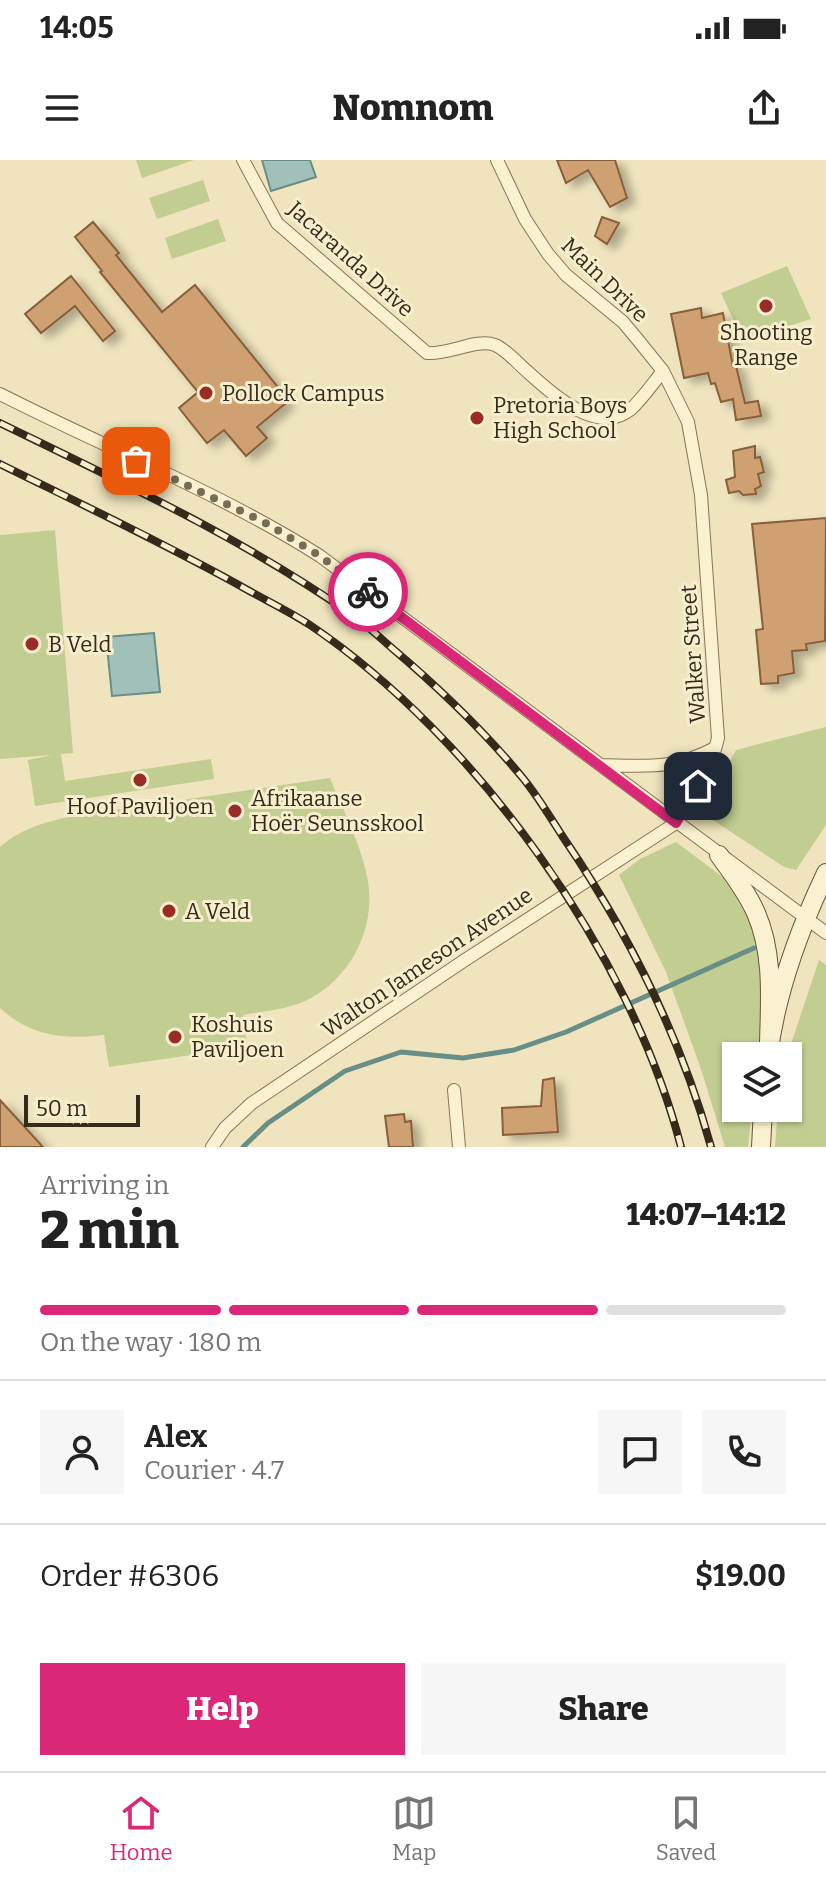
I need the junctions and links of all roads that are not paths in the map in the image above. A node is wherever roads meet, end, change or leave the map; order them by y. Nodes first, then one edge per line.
1 (243, 160) edge
2 (497, 160) edge
3 (663, 371) junction
4 (0, 394) edge
5 (703, 521) joint
6 (715, 748) junction
7 (601, 765) junction
8 (676, 823) junction
9 (719, 855) junction
10 (826, 873) edge
11 (805, 918) junction
12 (826, 933) edge
13 (769, 1042) edge
14 (771, 1042) edge
15 (454, 1090) dead end
16 (762, 1122) edge
17 (212, 1147) edge
18 (459, 1147) edge
19 (761, 1147) edge

1 - 3 street, Jacaranda Drive
2 - 3 street, Main Drive
3 - 5 street, Main Drive
4 - 7 street
5 - 6 street, Walker Street
6 - 7 street
6 - 8 street, Walker Street
7 - 8 street
8 - 9 street
8 - 17 street, Walton Jameson Avenue
9 - 11 street
9 - 13 main road
10 - 11 main road
11 - 12 street
11 - 14 main road
15 - 18 street
16 - 19 main road

